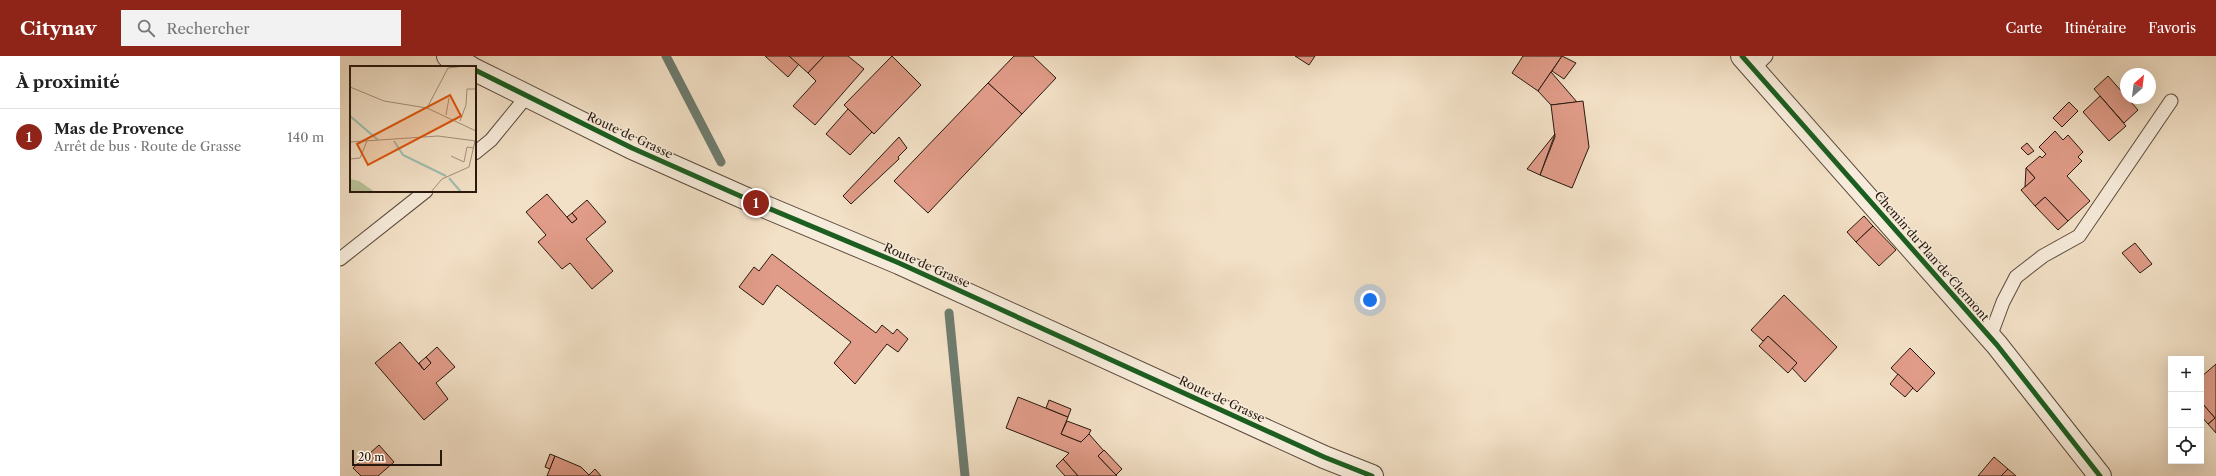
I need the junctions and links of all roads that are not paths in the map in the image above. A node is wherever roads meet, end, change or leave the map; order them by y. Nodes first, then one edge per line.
1 (448, 56) edge
2 (1754, 60) edge
3 (468, 66) edge
4 (476, 70) edge
5 (527, 96) junction
6 (2171, 102) dead end
7 (476, 152) edge
8 (425, 192) edge
9 (340, 258) edge
10 (1990, 337) junction
11 (1372, 476) edge
12 (2100, 476) edge

1 - 3 street
2 - 10 street, Chemin du Plan de Clermont
4 - 5 street, Route de Grasse
5 - 7 lane
5 - 11 street, Route de Grasse
6 - 10 lane
8 - 9 lane
10 - 12 street, Chemin du Plan de Clermont

